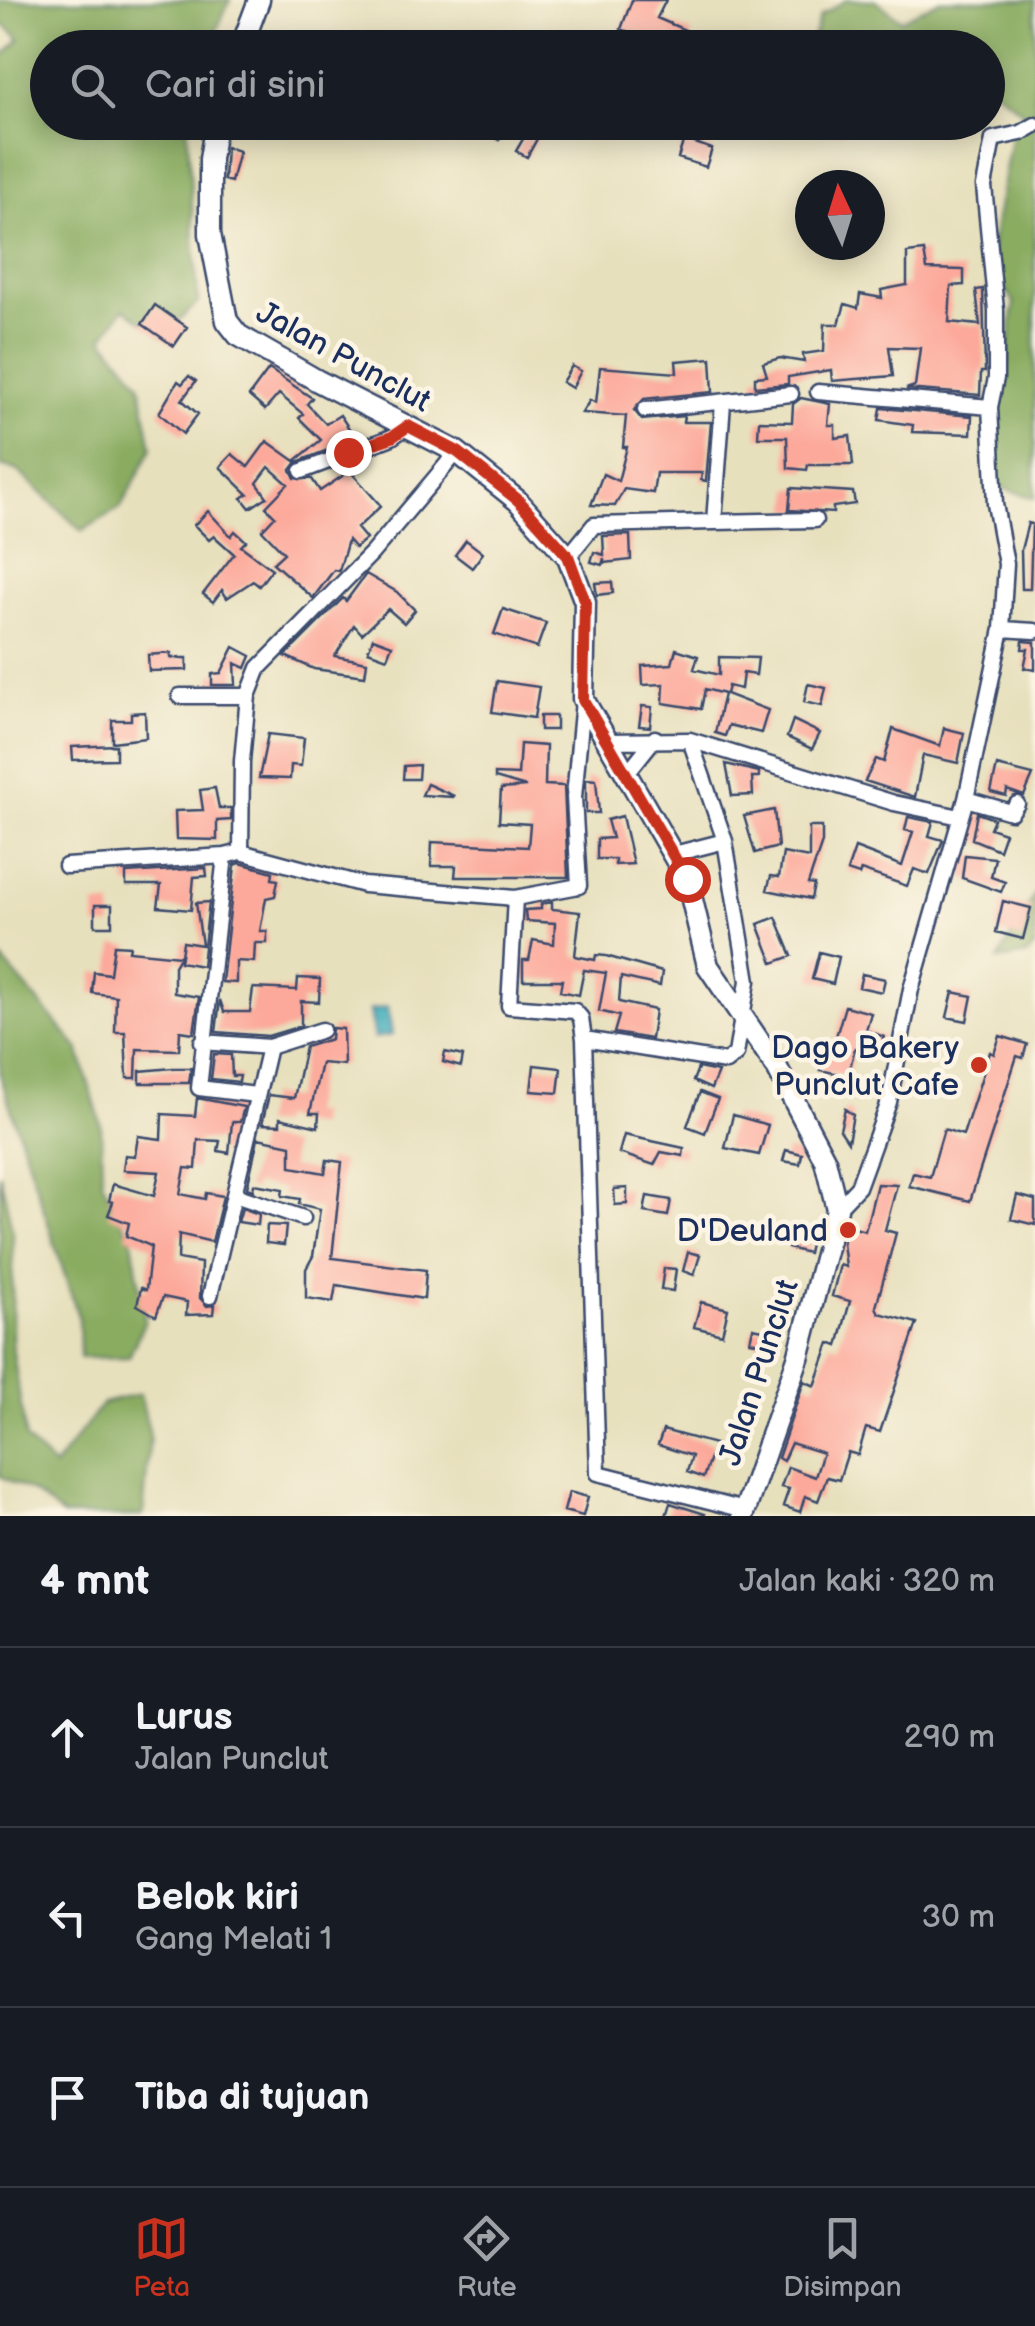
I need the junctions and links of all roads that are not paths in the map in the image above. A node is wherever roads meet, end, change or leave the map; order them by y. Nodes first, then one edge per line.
1 (260, 0) edge
2 (248, 30) edge
3 (1035, 125) edge
4 (1005, 136) edge
5 (213, 140) edge
6 (992, 140) edge
7 (818, 392) dead end
8 (791, 394) dead end
9 (723, 404) junction
10 (990, 406) junction
11 (645, 410) dead end
12 (408, 426) junction
13 (458, 452) junction
14 (302, 472) dead end
15 (815, 520) dead end
16 (714, 522) junction
17 (568, 556) junction
18 (1002, 629) junction
19 (1035, 631) edge
20 (180, 696) dead end
21 (248, 696) junction
22 (583, 700) junction
23 (656, 738) junction
24 (690, 740) junction
25 (607, 741) junction
26 (627, 773) junction
27 (966, 800) junction
28 (1017, 804) dead end
29 (960, 816) junction
30 (725, 841) junction
31 (241, 852) junction
32 (674, 854) junction
33 (225, 856) junction
34 (66, 866) dead end
35 (515, 898) junction
36 (740, 1012) junction
37 (322, 1030) dead end
38 (584, 1039) junction
39 (202, 1042) junction
40 (269, 1046) junction
41 (256, 1095) junction
42 (235, 1195) junction
43 (838, 1210) junction
44 (303, 1218) dead end
45 (210, 1296) dead end
46 (744, 1513) edge

1 - 2 main road
3 - 4 street
5 - 12 main road, Jalan Punclut
6 - 10 street
7 - 10 street
8 - 9 street
9 - 11 street
9 - 16 street
10 - 18 street
12 - 13 main road, Jalan Punclut
12 - 14 street
13 - 17 main road, Jalan Punclut
13 - 21 street
15 - 16 street
16 - 17 street
17 - 22 main road, Jalan Punclut
18 - 19 street
18 - 27 street
20 - 21 street
21 - 31 street
22 - 25 main road, Jalan Punclut
22 - 35 street
23 - 24 street
23 - 25 street
23 - 26 street
24 - 29 street
24 - 30 street
25 - 26 main road, Jalan Punclut
26 - 32 main road, Jalan Punclut
27 - 28 street
27 - 29 street
29 - 43 street
30 - 32 street
30 - 36 street
31 - 33 street
31 - 35 street
32 - 36 main road, Jalan Punclut
33 - 34 street
33 - 39 street
35 - 38 street
36 - 38 street
36 - 43 main road, Jalan Punclut
37 - 40 street
38 - 46 street
39 - 40 street
39 - 41 street
40 - 41 street
41 - 42 street
42 - 44 street
42 - 45 street
43 - 46 main road, Jalan Punclut

